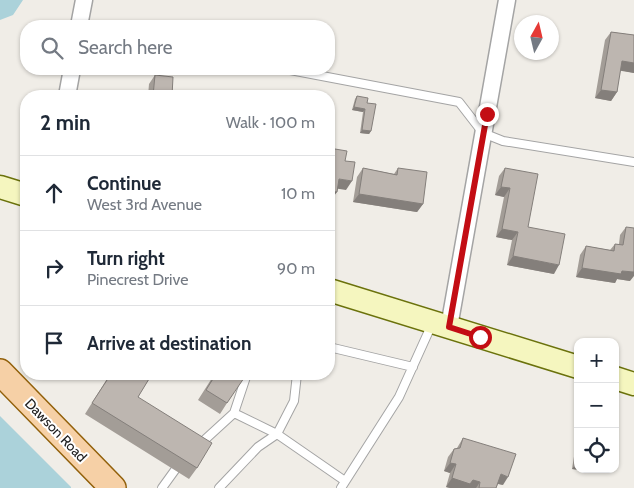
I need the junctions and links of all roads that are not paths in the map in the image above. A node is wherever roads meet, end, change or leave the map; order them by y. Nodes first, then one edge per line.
1 (84, 0) edge
2 (507, 0) edge
3 (80, 20) edge
4 (71, 75) edge
5 (317, 75) edge
6 (68, 90) edge
7 (483, 133) junction
8 (634, 162) edge
9 (0, 187) edge
10 (20, 193) edge
11 (335, 292) edge
12 (441, 325) junction
13 (335, 348) edge
14 (574, 366) edge
15 (413, 367) junction
16 (0, 372) edge
17 (619, 379) edge
18 (245, 380) edge
19 (296, 380) edge
20 (634, 384) edge
21 (234, 413) junction
22 (277, 434) junction
23 (196, 448) edge
24 (175, 470) edge
25 (343, 484) edge
26 (113, 488) edge
27 (162, 488) edge
28 (219, 488) edge

1 - 3 street
2 - 7 street
4 - 6 street
5 - 7 lane
7 - 8 lane
7 - 12 street
9 - 10 street
11 - 12 street
12 - 14 street
12 - 15 lane
13 - 15 lane
15 - 25 lane
16 - 26 main road, Dawson Road
17 - 20 street
18 - 21 lane
19 - 22 lane
21 - 22 lane
21 - 23 lane
22 - 25 lane
22 - 28 lane
24 - 27 lane

